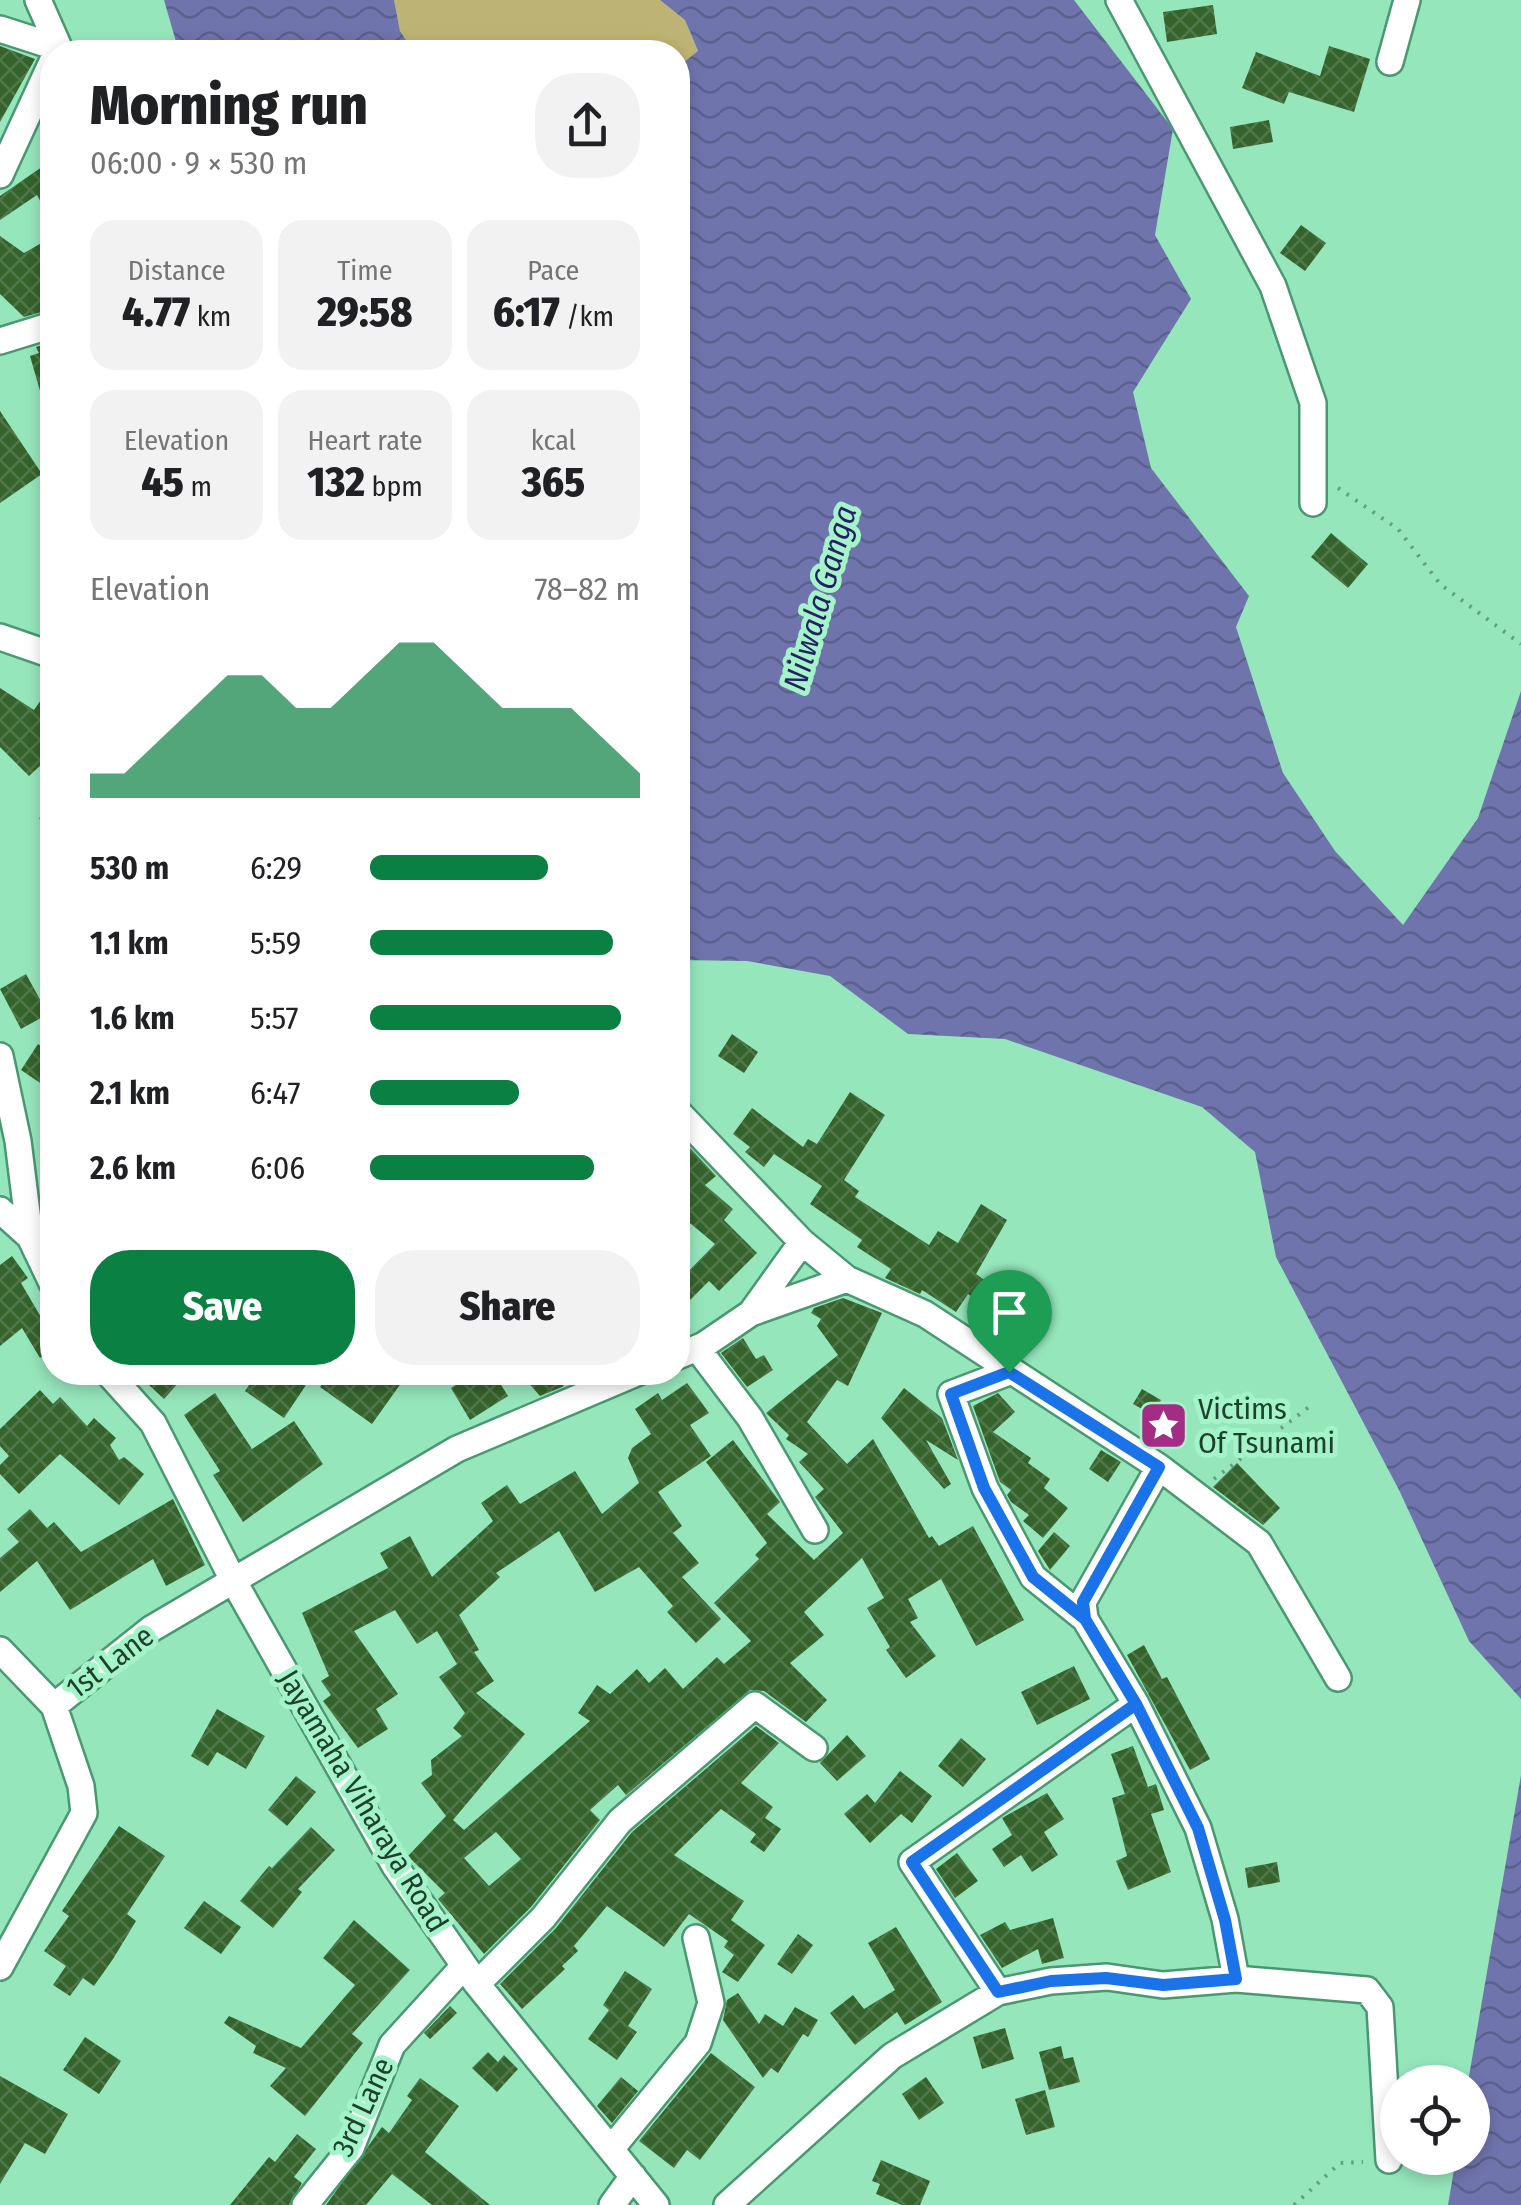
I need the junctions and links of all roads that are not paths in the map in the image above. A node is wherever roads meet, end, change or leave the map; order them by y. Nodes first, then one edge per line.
1 (38, 0) edge
2 (1119, 0) edge
3 (1408, 0) edge
4 (0, 29) edge
5 (52, 40) edge
6 (40, 47) edge
7 (1390, 62) dead end
8 (40, 90) edge
9 (0, 175) edge
10 (40, 328) edge
11 (0, 341) edge
12 (1314, 502) dead end
13 (0, 637) edge
14 (40, 650) edge
15 (0, 1056) edge
16 (690, 1125) edge
17 (0, 1210) edge
18 (30, 1237) junction
19 (802, 1242) junction
20 (40, 1257) edge
21 (846, 1279) junction
22 (751, 1312) junction
23 (690, 1350) edge
24 (690, 1355) edge
25 (1009, 1372) junction
26 (119, 1385) edge
27 (609, 1385) edge
28 (1159, 1467) junction
29 (815, 1530) dead end
30 (233, 1580) junction
31 (1085, 1619) junction
32 (0, 1650) edge
33 (1338, 1678) dead end
34 (1136, 1704) junction
35 (54, 1706) junction
36 (814, 1748) dead end
37 (696, 1938) dead end
38 (0, 1968) edge
39 (471, 1975) junction
40 (1236, 1979) junction
41 (998, 1992) junction
42 (1383, 2065) edge
43 (612, 2150) junction
44 (633, 2176) junction
45 (305, 2205) edge
46 (612, 2205) edge
47 (656, 2205) edge
48 (727, 2205) edge

1 - 5 street
2 - 12 street
3 - 7 street
4 - 6 street
8 - 9 street
10 - 11 street
13 - 14 street
15 - 18 street
16 - 19 street
17 - 18 street
18 - 20 street
19 - 21 street
19 - 22 street
21 - 22 street
21 - 25 street
22 - 23 street
24 - 29 street
25 - 28 street
25 - 31 street
26 - 30 street, Jayamaha Viharaya Road
27 - 30 street, 1st Lane
28 - 31 street
28 - 33 street
30 - 35 street, 1st Lane
30 - 39 street, Jayamaha Viharaya Road
31 - 34 street
32 - 35 street, 1st Lane
34 - 40 street
34 - 41 street
35 - 38 street
36 - 39 street, 3rd Lane
37 - 43 street
39 - 43 street, Jayamaha Viharaya Road
39 - 45 street, 3rd Lane
40 - 41 street
40 - 42 street
41 - 48 street
43 - 44 street, Jayamaha Viharaya Road
44 - 46 street
44 - 47 street, Jayamaha Viharaya Road

